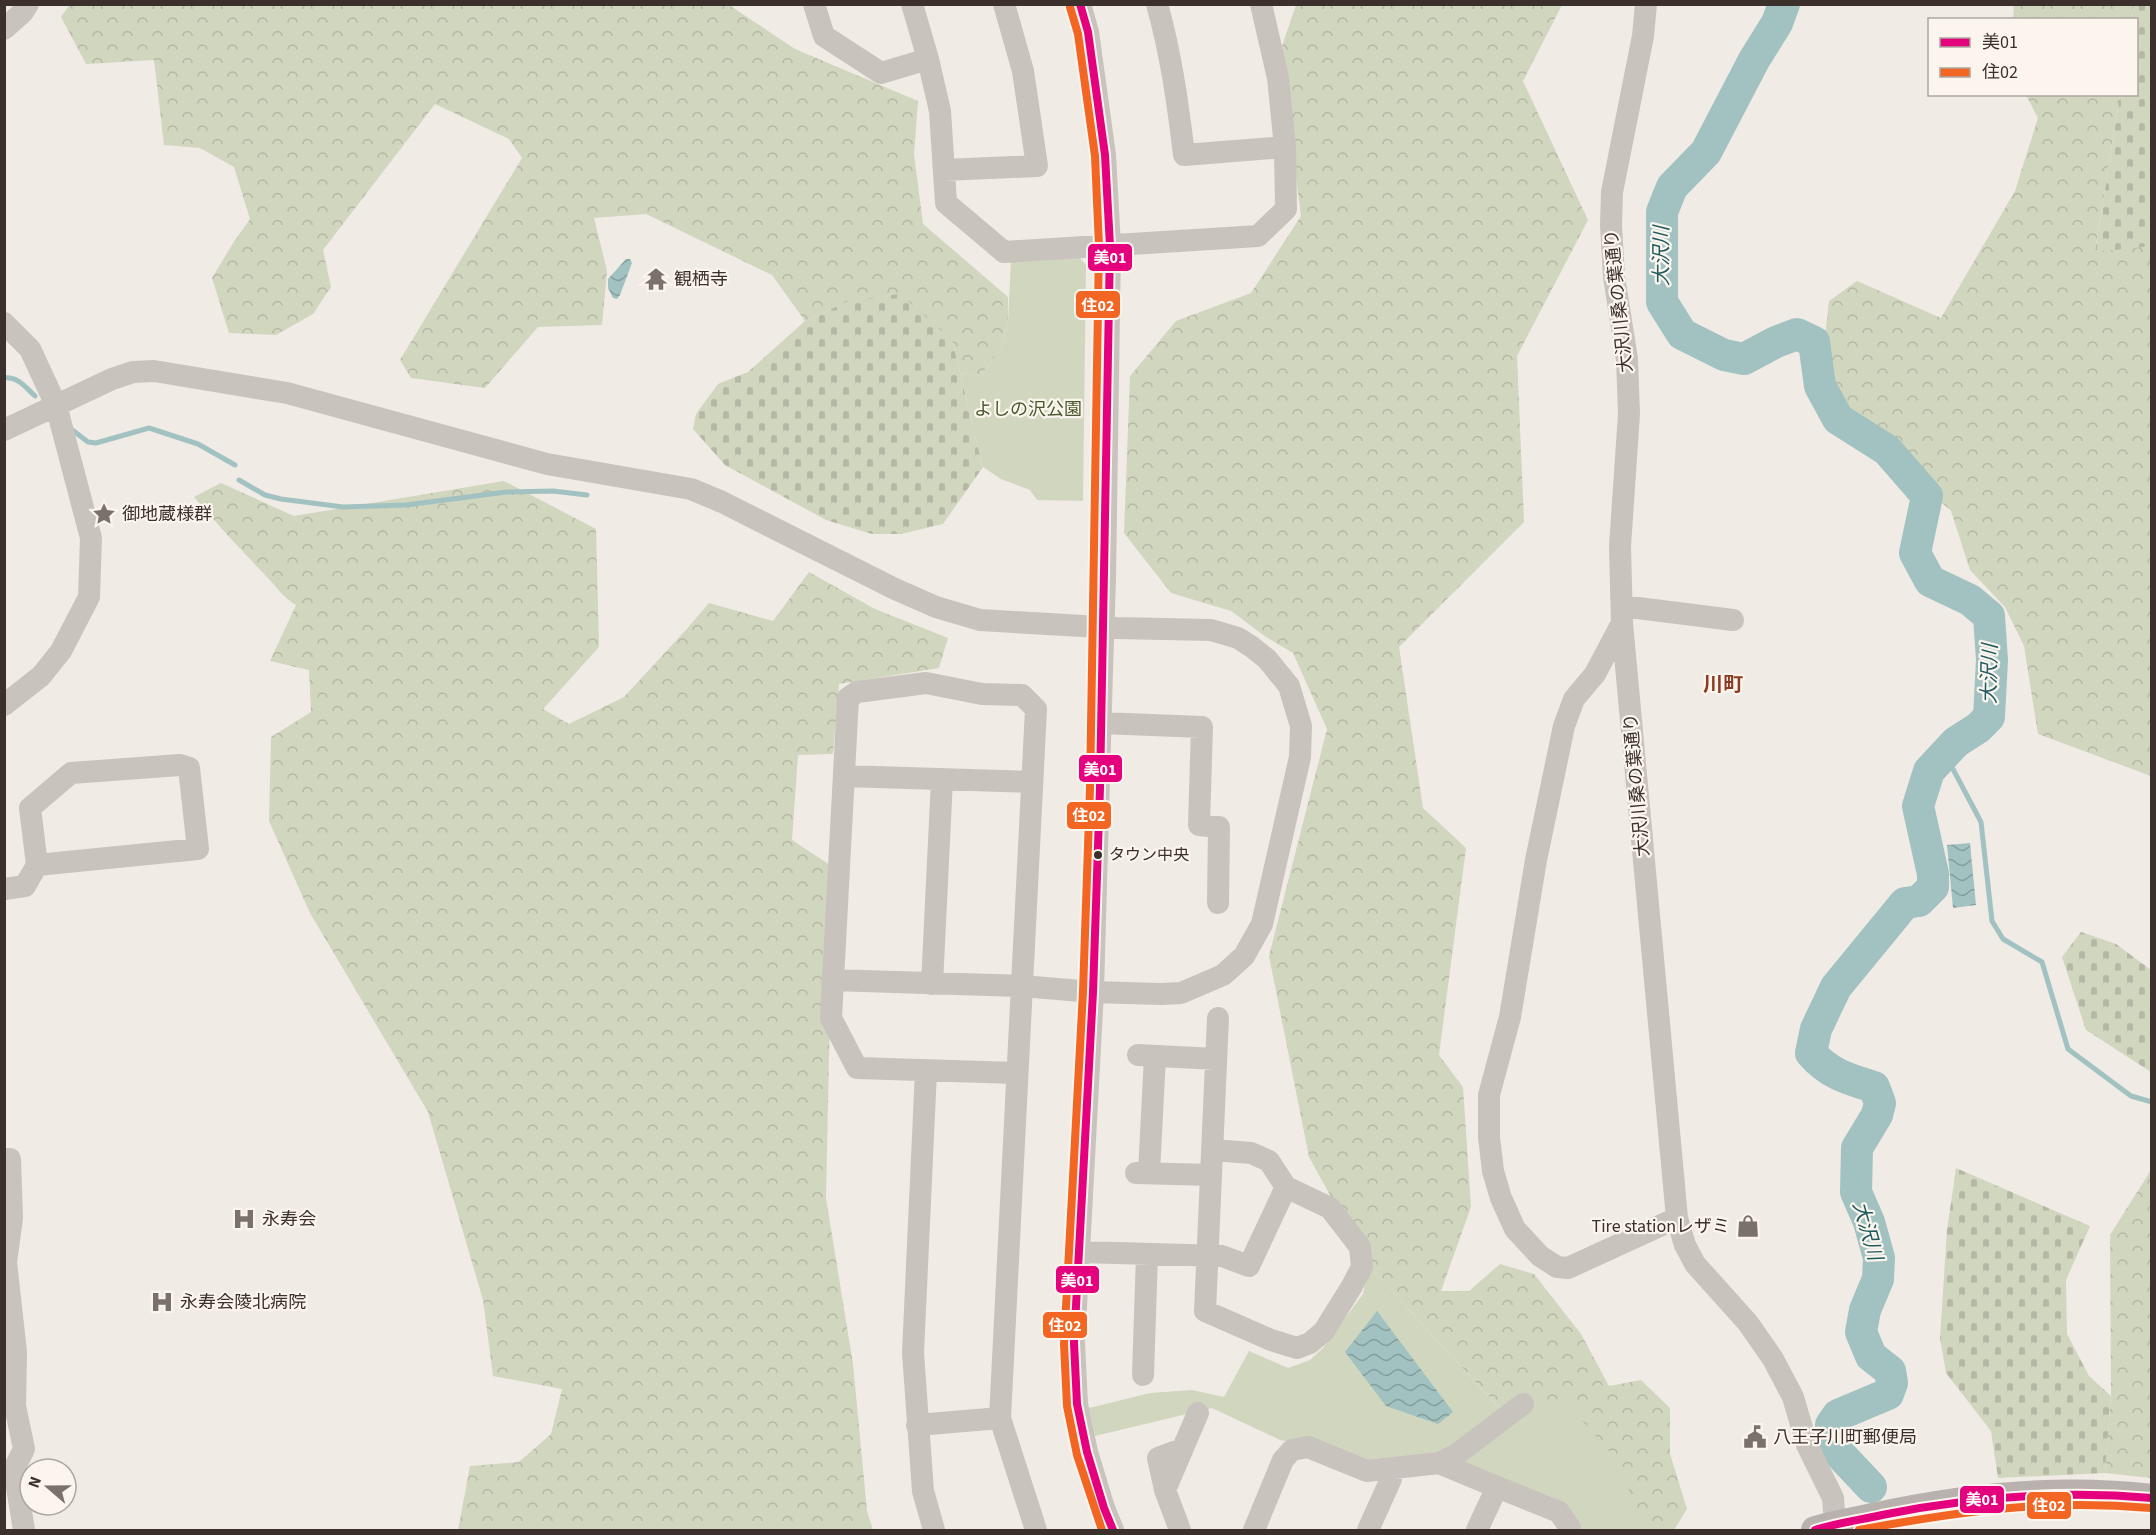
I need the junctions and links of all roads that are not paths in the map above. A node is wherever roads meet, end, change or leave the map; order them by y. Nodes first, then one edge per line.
1 (28, 4) edge
2 (814, 4) edge
3 (912, 4) edge
4 (1004, 4) edge
5 (1080, 4) edge
6 (1157, 4) edge
7 (1261, 4) edge
8 (1646, 4) edge
9 (4, 29) edge
10 (928, 59) junction
11 (1285, 147) junction
12 (944, 170) junction
13 (1110, 246) junction
14 (4, 323) edge
15 (56, 405) junction
16 (4, 430) edge
17 (1622, 614) junction
18 (1733, 620) dead end
19 (4, 705) edge
20 (1101, 723) junction
21 (844, 776) junction
22 (942, 780) junction
23 (1032, 782) junction
24 (37, 864) junction
25 (4, 889) edge
26 (1218, 903) dead end
27 (832, 980) junction
28 (932, 984) junction
29 (1022, 986) junction
30 (1093, 992) junction
31 (1218, 1018) dead end
32 (1216, 1059) junction
33 (926, 1071) junction
34 (1016, 1073) junction
35 (1213, 1150) junction
36 (4, 1159) edge
37 (1211, 1175) junction
38 (1286, 1187) junction
39 (1677, 1218) junction
40 (1081, 1252) junction
41 (1147, 1254) junction
42 (1208, 1255) junction
43 (1143, 1375) dead end
44 (1523, 1404) dead end
45 (1198, 1413) dead end
46 (999, 1418) junction
47 (917, 1425) junction
48 (1439, 1463) junction
49 (1392, 1469) junction
50 (1497, 1487) junction
51 (2151, 1498) edge
52 (1827, 1528) edge
53 (24, 1530) edge
54 (934, 1530) edge
55 (1036, 1530) edge
56 (1113, 1530) edge
57 (1180, 1530) edge
58 (1254, 1530) edge
59 (1368, 1530) edge
60 (1477, 1530) edge
61 (1570, 1530) edge

1 - 9 street
2 - 10 street
3 - 10 street
4 - 12 street
5 - 13 street
6 - 11 street
7 - 11 street
8 - 17 street, 大沢川桑の葉通り
10 - 12 street
11 - 13 street
12 - 13 street
13 - 20 street, bridge
14 - 15 street
15 - 16 street
15 - 19 street
15 - 30 street
17 - 18 street
17 - 39 street, 大沢川桑の葉通り
17 - 39 street
20 - 26 street
20 - 30 street
21 - 22 street
21 - 23 street
21 - 27 street
22 - 23 street
22 - 28 street
23 - 29 street
24 - 24 street
24 - 25 street
27 - 28 street
27 - 33 street
28 - 29 street
29 - 30 street
29 - 34 street
30 - 40 street
31 - 32 street
32 - 35 street
32 - 37 street
33 - 34 street
33 - 47 street
34 - 46 street
35 - 37 street
35 - 38 street
36 - 53 street
37 - 42 street
38 - 42 street
38 - 42 street
39 - 52 street, 大沢川桑の葉通り
40 - 41 street
40 - 56 street
41 - 42 street
41 - 43 street
44 - 48 street
45 - 57 street
46 - 47 street
46 - 55 street
47 - 54 street
48 - 49 street
48 - 50 street
49 - 58 street
49 - 59 street
50 - 60 street
50 - 61 street
51 - 52 main road

